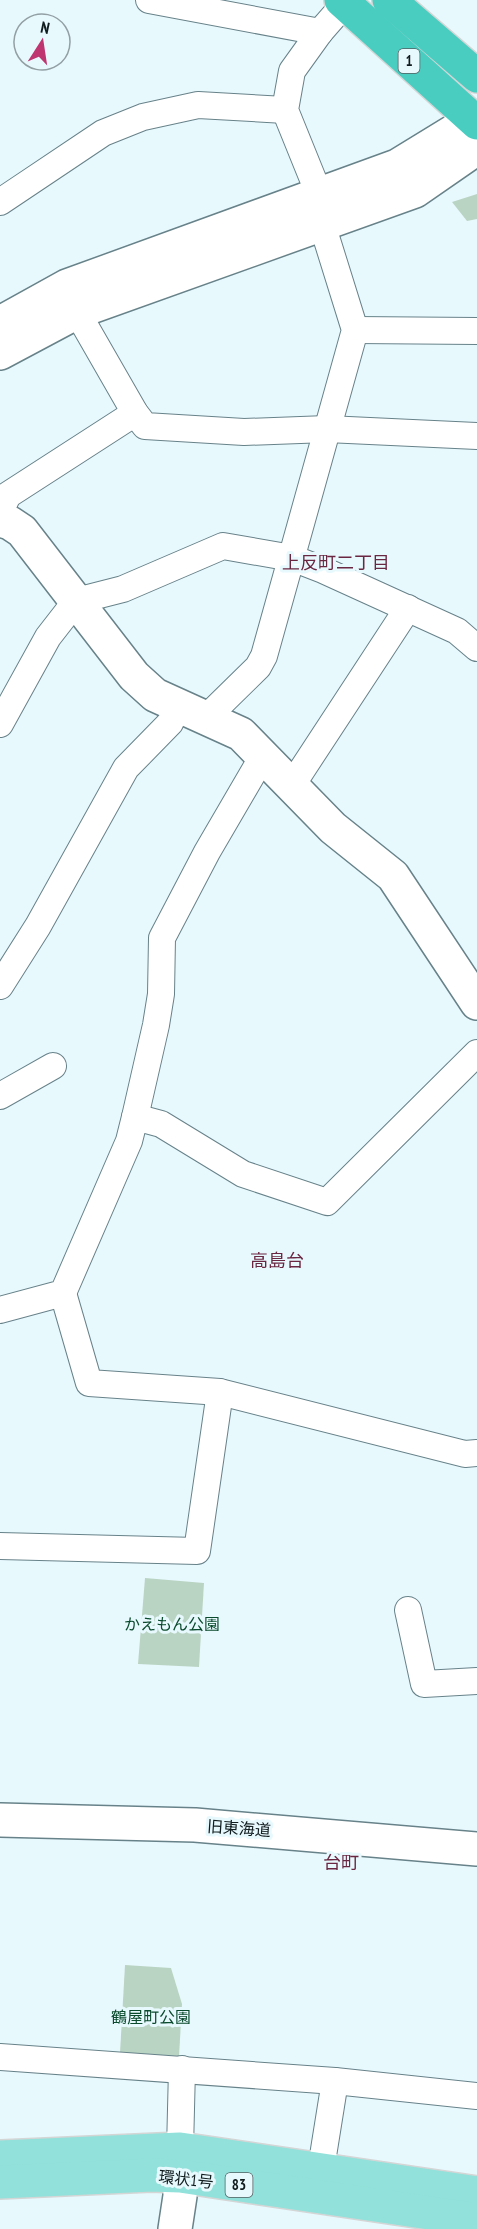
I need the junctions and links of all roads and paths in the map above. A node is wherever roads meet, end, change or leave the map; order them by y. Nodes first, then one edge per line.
1 (149, 0) edge
2 (389, 0) edge
3 (344, 1) edge
4 (320, 32) junction
5 (477, 76) edge
6 (285, 110) junction
7 (476, 127) edge
8 (0, 202) edge
9 (320, 209) junction
10 (77, 312) junction
11 (0, 323) edge
12 (355, 330) junction
13 (477, 331) edge
14 (0, 353) edge
15 (135, 413) junction
16 (327, 429) junction
17 (477, 436) edge
18 (0, 512) edge
19 (0, 520) edge
20 (292, 558) junction
21 (76, 601) junction
22 (408, 608) junction
23 (477, 648) edge
24 (192, 712) junction
25 (0, 724) edge
26 (263, 756) junction
27 (292, 785) junction
28 (0, 986) edge
29 (477, 1003) edge
30 (477, 1053) edge
31 (53, 1066) dead end
32 (0, 1096) edge
33 (135, 1117) junction
34 (63, 1293) junction
35 (0, 1310) edge
36 (220, 1392) junction
37 (477, 1453) edge
38 (0, 1546) edge
39 (408, 1610) dead end
40 (477, 1681) edge
41 (0, 1820) edge
42 (477, 1849) edge
43 (0, 2057) edge
44 (182, 2069) junction
45 (335, 2081) junction
46 (477, 2096) edge
47 (0, 2157) edge
48 (180, 2163) junction
49 (0, 2182) edge
50 (319, 2184) junction
51 (477, 2193) edge
52 (477, 2220) edge
53 (175, 2229) edge

1 - 4 street
2 - 5 highway, 1
3 - 4 street
3 - 7 highway, 1
4 - 6 street
6 - 8 street
6 - 9 street
7 - 9 street
9 - 10 street
9 - 11 street
9 - 12 street
10 - 14 street
10 - 15 street
12 - 13 street
12 - 16 street
15 - 16 street
15 - 18 street
16 - 17 street
16 - 20 street
19 - 21 street
20 - 21 street
20 - 22 street
20 - 24 street
21 - 24 street
21 - 25 street
22 - 23 street
22 - 27 street
24 - 26 street
24 - 28 street
26 - 27 street
26 - 33 street
27 - 29 street
30 - 33 street
31 - 32 street
33 - 34 street
34 - 35 street
34 - 36 street
36 - 37 street
36 - 38 street
39 - 40 street
41 - 42 street, 旧東海道
43 - 44 street
44 - 45 street
44 - 48 street
45 - 46 street
45 - 50 street
47 - 48 main road, 環状1号 / 83
48 - 49 main road, 環状1号 / 83
48 - 50 main road, 環状1号 / 83
48 - 53 street
50 - 51 main road, 環状1号 / 83
50 - 52 main road, 環状1号 / 83

